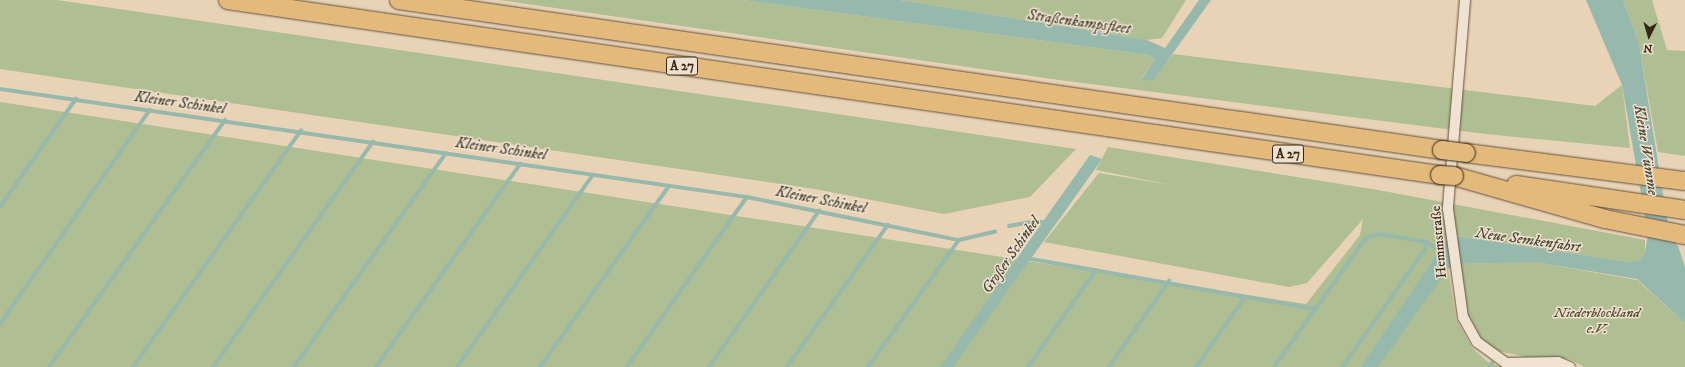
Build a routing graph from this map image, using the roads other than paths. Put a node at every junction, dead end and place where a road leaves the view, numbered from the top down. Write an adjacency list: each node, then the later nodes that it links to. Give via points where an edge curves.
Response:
1 (228, 0): 6 (highway, A 27)
2 (399, 0): 4 (highway, A 27, bridge, via 1442,150 1595,169)
3 (1465, 0): 10 (street, Hemmstraße, via 1448,209 1450,239 1463,317 1477,342 1491,356 1519,364 1558,362)
4 (1634, 171): 5 (highway); 7 (highway)
5 (1685, 171)
6 (1455, 177): 8 (highway, A 27); 9 (highway, via 1605,219)
7 (1685, 181)
8 (1685, 210)
9 (1685, 235)
10 (1570, 367)

